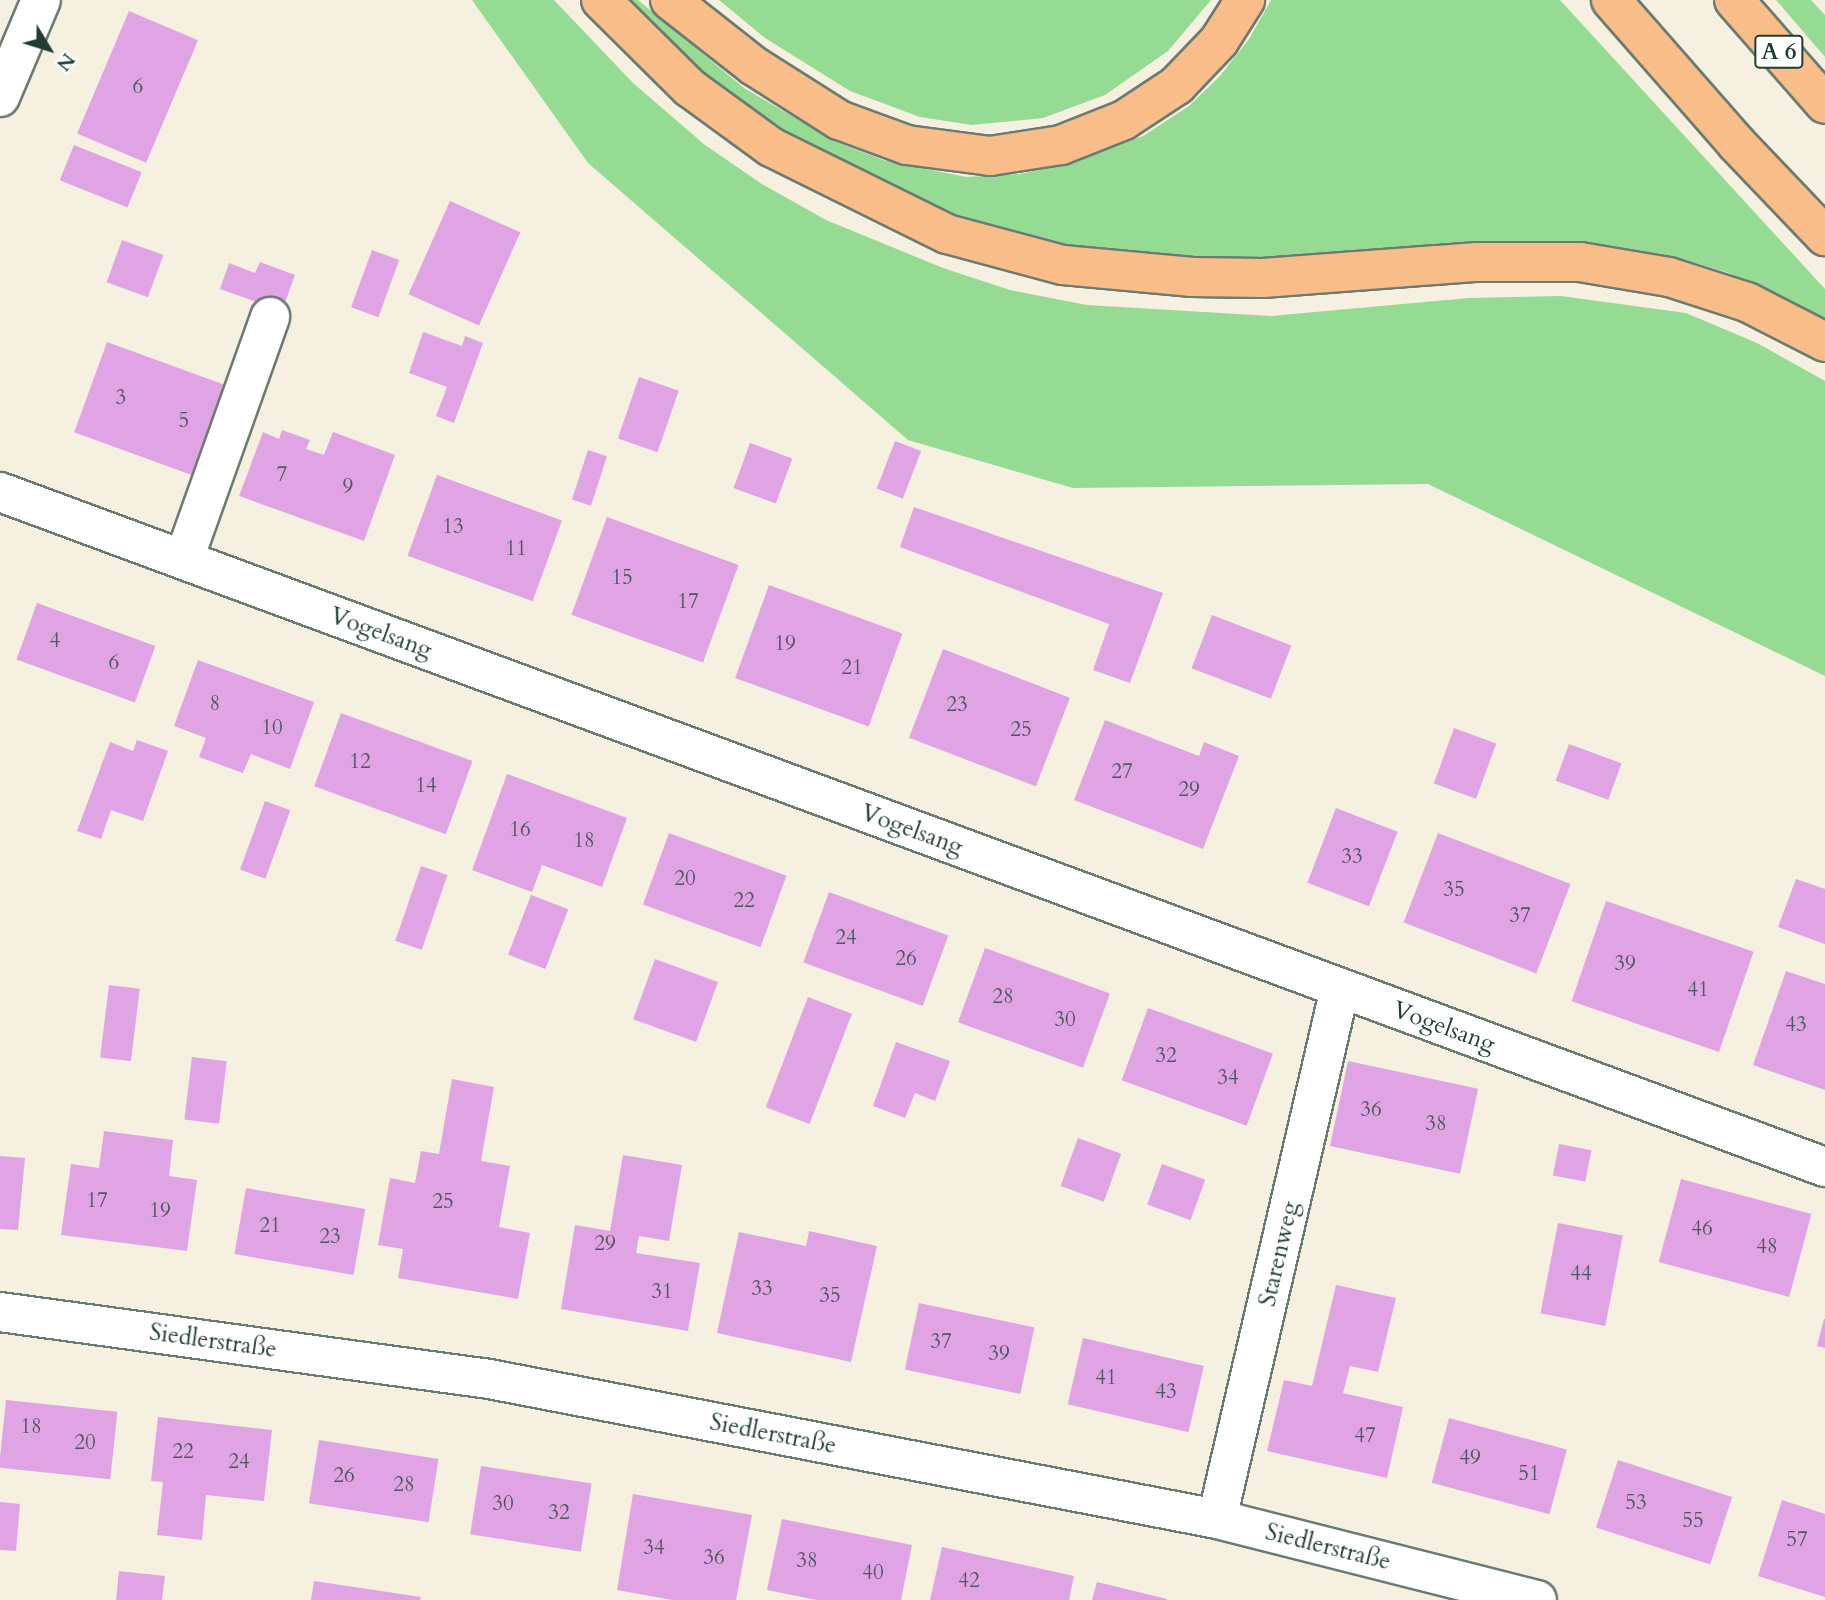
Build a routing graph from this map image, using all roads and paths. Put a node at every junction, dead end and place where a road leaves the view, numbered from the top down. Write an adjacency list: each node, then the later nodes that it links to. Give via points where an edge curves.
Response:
1 (41, 0): 7 (street)
2 (601, 0): 11 (highway, via 690,88 771,147 947,234 1063,265 1192,277 1263,278 1477,262 1580,262 1669,277 1734,298)
3 (670, 0): 4 (highway, via 754,66 839,120 907,145 990,156 1061,145 1124,120 1177,85 1219,41)
4 (1245, 0)
5 (1611, 0): 9 (highway, via 1735,143)
6 (1734, 0): 8 (highway, A 6)
7 (0, 97)
8 (1825, 104)
9 (1825, 236)
10 (270, 317): 13 (street)
11 (1825, 342)
12 (0, 492): 13 (street, Vogelsang)
13 (184, 559): 14 (street, Vogelsang)
14 (1340, 988): 15 (street, Vogelsang); 17 (street, Starenweg)
15 (1825, 1167)
16 (0, 1312): 17 (street, Siedlerstraße, via 484,1378)
17 (1217, 1519): 18 (street, Siedlerstraße)
18 (1537, 1600)

